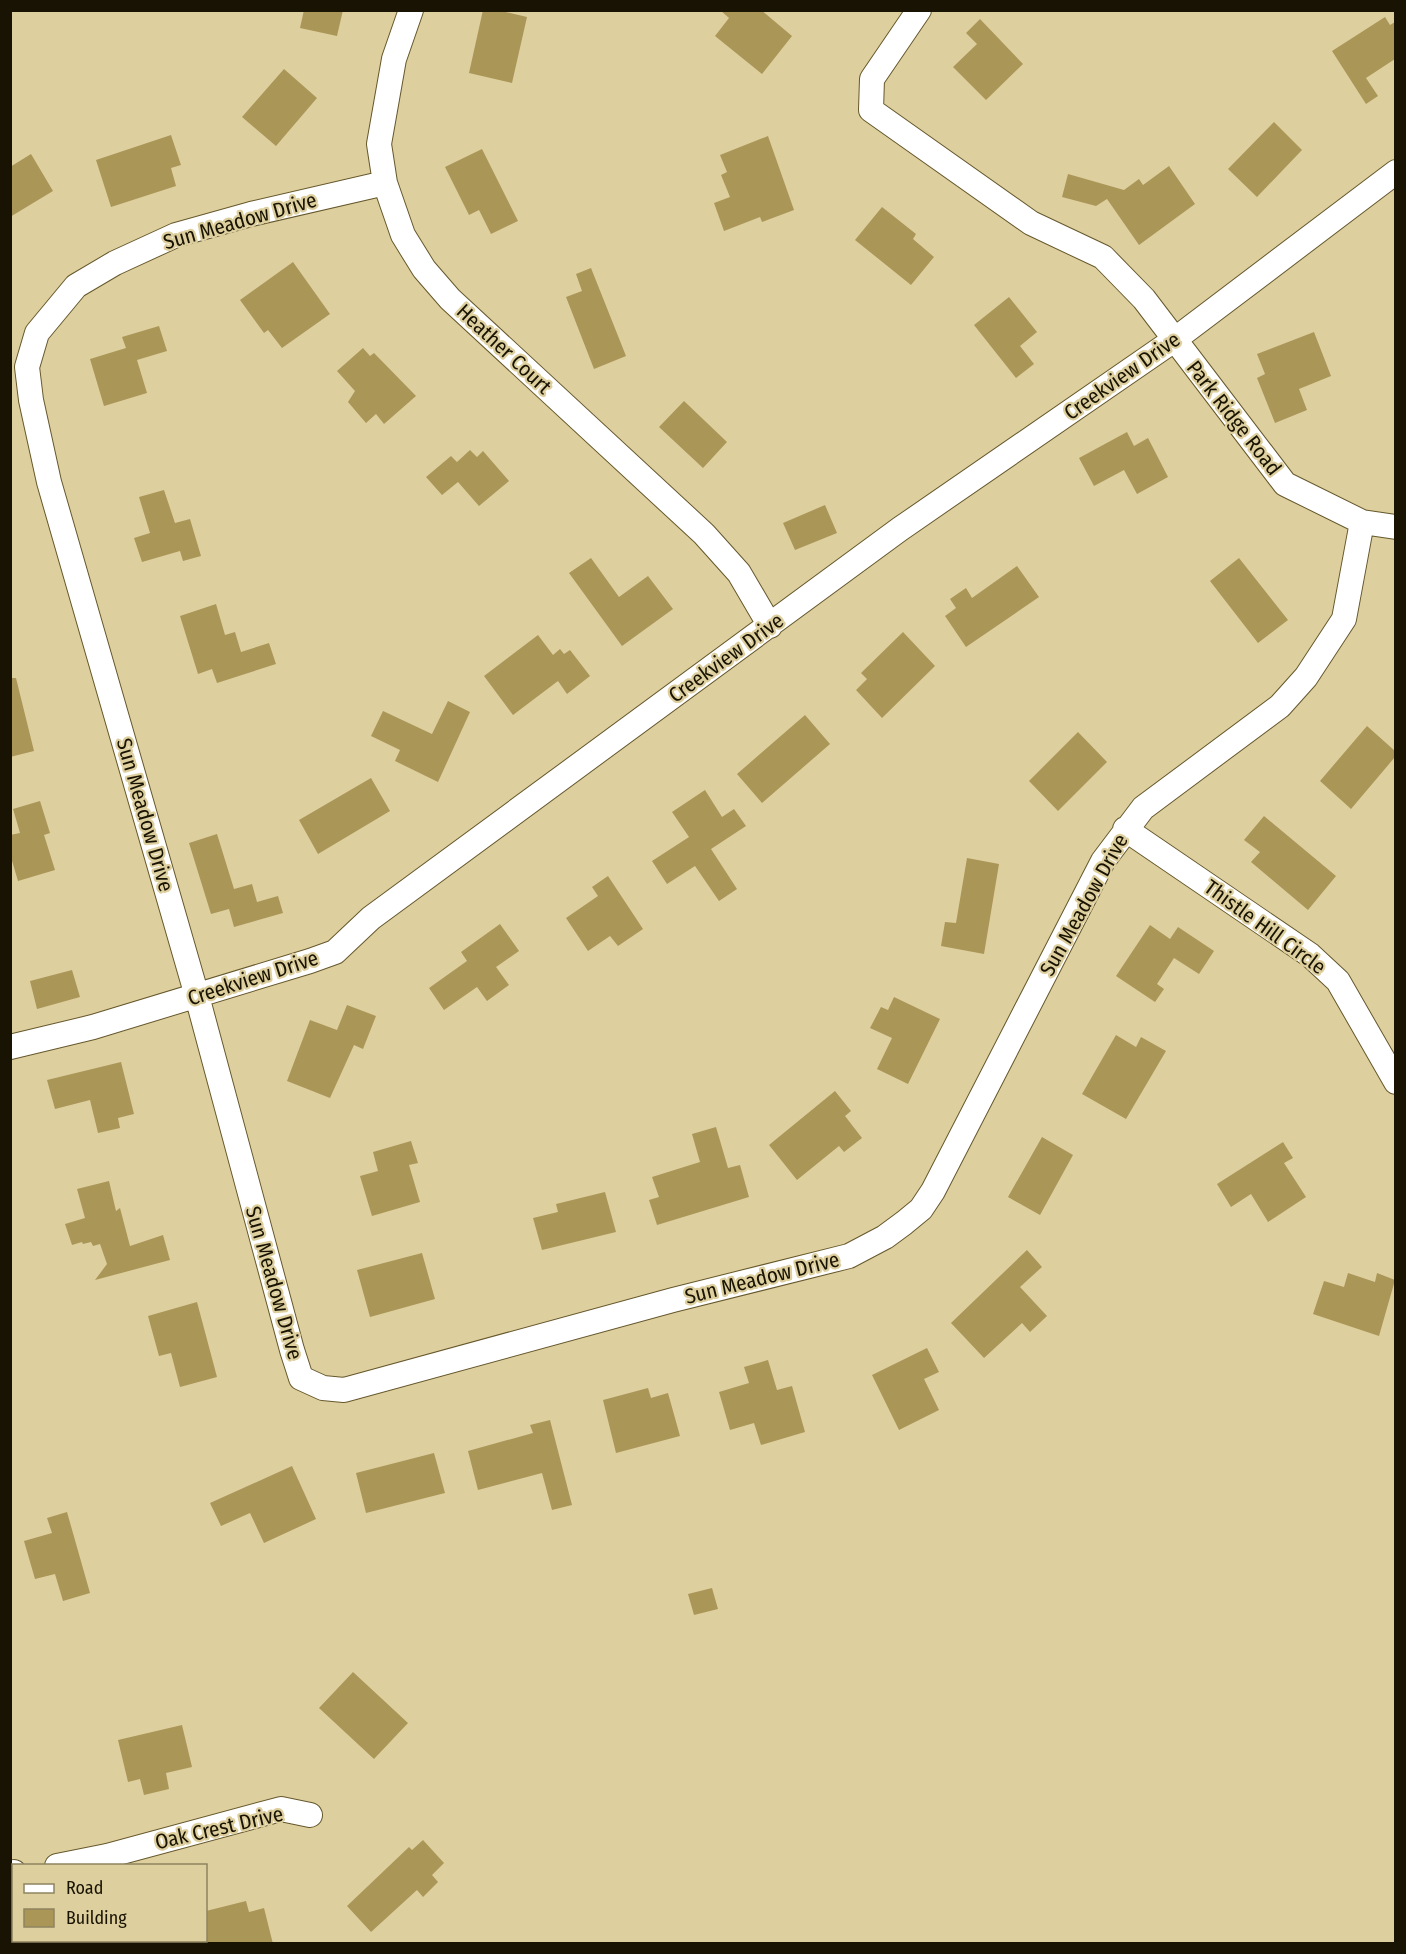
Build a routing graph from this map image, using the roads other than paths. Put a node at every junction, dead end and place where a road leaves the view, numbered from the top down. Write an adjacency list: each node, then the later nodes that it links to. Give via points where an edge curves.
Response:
1 (411, 10): 4 (street, Heather Court, via 394,59 379,144)
2 (919, 10): 5 (street, Park Ridge Road, via 872,79 870,110 1030,223 1103,257 1144,299)
3 (1395, 172): 5 (street, Creekview Drive)
4 (385, 183): 8 (street, Heather Court, via 404,235 424,268 450,299 704,534 739,573); 10 (street, Sun Meadow Drive, via 176,235 115,264 76,286 37,333 27,367 50,482)
5 (1174, 340): 6 (street, Park Ridge Road, via 1285,484); 8 (street, Creekview Drive, via 900,529)
6 (1362, 522): 7 (street, Park Ridge Road); 9 (street, Sun Meadow Drive, via 1344,619 1306,677 1280,706 1143,808)
7 (1395, 527)
8 (770, 626): 10 (street, Creekview Drive, via 371,918 335,952)
9 (1125, 829): 10 (street, Sun Meadow Drive, via 1103,861 933,1191 921,1209 895,1230 849,1256 344,1390 322,1388 301,1378); 12 (street, Thistle Hill Circle, via 1310,955 1338,981)
10 (197, 996): 11 (street, Creekview Drive)
11 (10, 1047)
12 (1395, 1082)
13 (310, 1815): 14 (street, Oak Crest Drive, via 281,1809)
14 (67, 1864)

